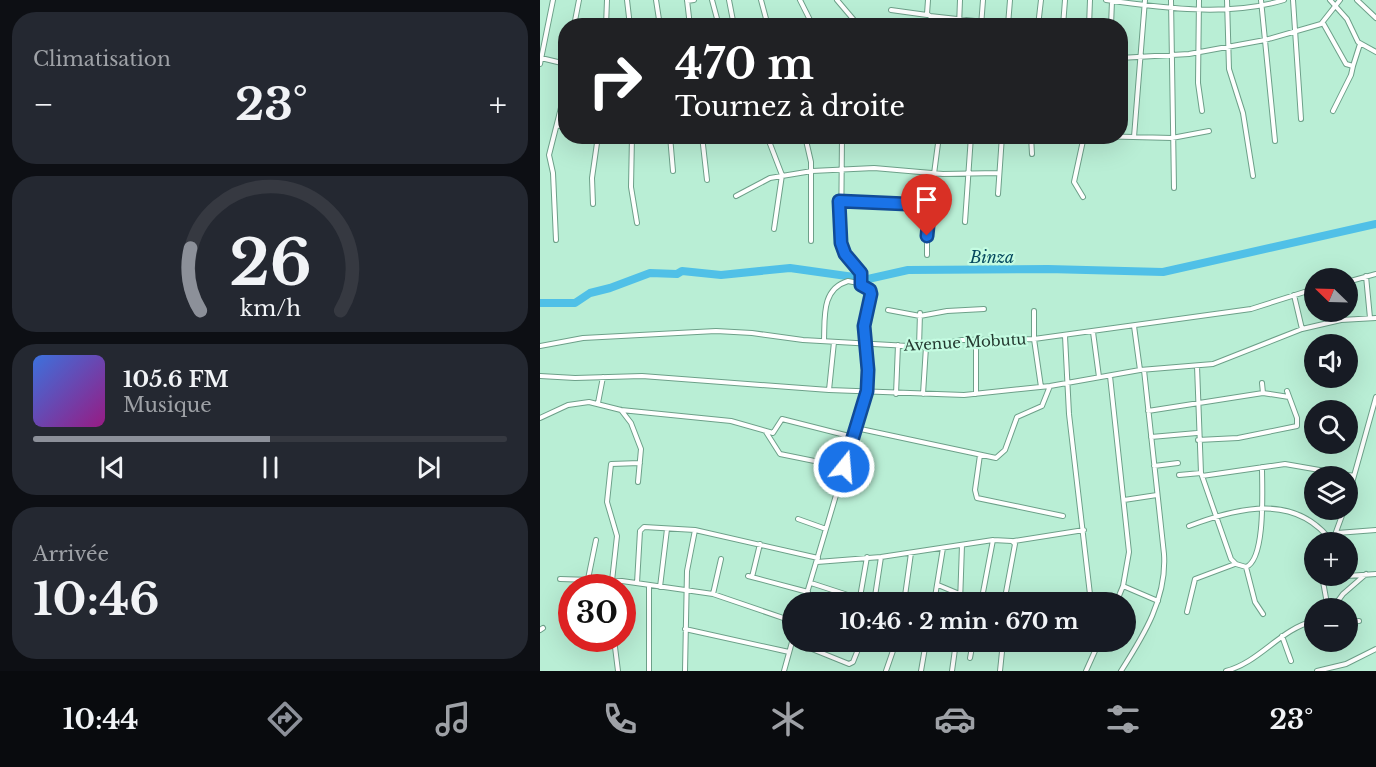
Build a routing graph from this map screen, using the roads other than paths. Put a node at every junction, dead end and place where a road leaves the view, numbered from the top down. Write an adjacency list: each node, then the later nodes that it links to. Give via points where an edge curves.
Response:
1 (553, 0): 67 (street)
2 (579, 0): 40 (street)
3 (607, 0): 41 (street)
4 (627, 0): 42 (street)
5 (656, 0): 43 (street)
6 (687, 0): 7 (street); 44 (street)
7 (694, 0)
8 (712, 0): 45 (street)
9 (729, 0): 46 (street)
10 (761, 0): 47 (street)
11 (800, 0): 48 (street)
12 (837, 0): 49 (street)
13 (928, 0): 39 (street)
14 (960, 0): 50 (street)
15 (983, 0): 51 (street)
16 (1010, 0): 52 (street)
17 (1041, 0): 53 (street)
18 (1065, 0): 54 (street)
19 (1090, 0): 55 (street)
20 (1106, 0): 21 (street)
21 (1112, 0): 33 (street); 56 (street)
22 (1145, 0): 33 (street)
23 (1171, 0): 34 (street)
24 (1199, 0): 36 (street)
25 (1227, 0): 37 (street)
26 (1261, 0): 35 (street)
27 (1284, 0): 35 (street)
28 (1293, 0): 59 (street)
29 (1330, 0): 32 (street)
30 (1340, 0): 32 (street)
31 (1357, 0): 57 (street)
32 (1334, 5): 58 (street); 61 (street, via 1347,19)
33 (1145, 6): 34 (street); 66 (street)
34 (1170, 7): 36 (street); 65 (street)
35 (1261, 7): 37 (street); 60 (street)
36 (1199, 8): 37 (street); 63 (street)
37 (1227, 9): 62 (street)
38 (891, 10): 39 (street)
39 (928, 15): 50 (street)
40 (576, 18)
41 (606, 18)
42 (629, 18)
43 (659, 18)
44 (689, 18)
45 (717, 18)
46 (732, 18)
47 (766, 18)
48 (809, 18)
49 (852, 18)
50 (959, 18)
51 (981, 18)
52 (1009, 18)
53 (1039, 18)
54 (1064, 18)
55 (1089, 18)
56 (1111, 18)
57 (1376, 18)
58 (1323, 23): 59 (street); 71 (street, via 1346,64)
59 (1294, 31): 60 (street); 74 (street)
60 (1265, 40): 62 (street); 81 (street)
61 (1360, 44): 64 (street); 71 (street)
62 (1229, 45): 63 (street); 102 (street, via 1229,69 1243,112)
63 (1199, 52): 65 (street); 72 (street)
64 (1376, 52)
65 (1172, 55): 66 (street); 80 (street)
66 (1141, 57): 68 (street); 79 (street)
67 (541, 58): 69 (street); 70 (street)
68 (1128, 58)
69 (558, 62)
70 (540, 64)
71 (1353, 66): 73 (street)
72 (1202, 111)
73 (1333, 111)
74 (1301, 119)
75 (558, 121): 76 (street)
76 (557, 125): 114 (street, via 549,155)
77 (1209, 131): 80 (street)
78 (1128, 137): 79 (street)
79 (1134, 137): 80 (street)
80 (1172, 138): 104 (street)
81 (1275, 141)
82 (597, 144): 109 (street)
83 (632, 144): 112 (street, via 631,187)
84 (671, 144): 96 (street)
85 (703, 144): 103 (street)
86 (770, 144): 101 (street)
87 (807, 144): 97 (street)
88 (842, 144): 95 (street)
89 (938, 144): 98 (street)
90 (971, 144): 99 (street)
91 (1001, 144): 100 (street)
92 (1031, 144): 94 (street)
93 (1082, 144): 107 (street, via 1074,182)
94 (1032, 154)
95 (842, 169): 97 (street); 98 (street); 108 (street)
96 (673, 171)
97 (812, 171): 101 (street); 115 (street)
98 (934, 171): 99 (street); 110 (street)
99 (969, 172): 100 (street); 111 (street)
100 (999, 173): 105 (street)
101 (782, 175): 106 (street); 113 (street)
102 (1253, 176)
103 (707, 180)
104 (1174, 188)
105 (998, 194)
106 (736, 195)
107 (1083, 197)
108 (839, 201): 110 (street); 120 (street, via 843,249)
109 (593, 204)
110 (930, 205): 116 (street)
111 (965, 222)
112 (637, 223)
113 (774, 229)
114 (555, 240)
115 (811, 241)
116 (927, 255)
117 (1376, 274): 118 (street)
118 (1366, 276): 119 (street); 127 (street)
119 (1358, 279)
120 (862, 281): 135 (street, via 848,281 830,292); 137 (street, via 871,291 864,326)
121 (1304, 292): 122 (street, Avenue Mobutu)
122 (1294, 295): 129 (street, Avenue Mobutu, via 1251,309); 130 (street)
123 (984, 309): 126 (street)
124 (888, 310): 126 (street)
125 (1034, 311): 134 (street)
126 (920, 315): 140 (street)
127 (1370, 318): 128 (street); 130 (street)
128 (1376, 318)
129 (1134, 326): 131 (street, Avenue Mobutu); 143 (street)
130 (1302, 329): 142 (street, via 1232,358)
131 (1093, 332): 132 (street, Avenue Mobutu); 147 (street)
132 (1065, 336): 134 (street, Avenue Mobutu); 148 (street)
133 (976, 339): 134 (street, Avenue Mobutu); 141 (street, Avenue Mobutu); 158 (street)
134 (1034, 339): 151 (street)
135 (824, 340): 136 (street, Avenue Mobutu); 139 (street, Avenue Mobutu, via 716,331 583,338)
136 (834, 342): 137 (street, Avenue Mobutu); 152 (street)
137 (866, 343): 138 (street, Avenue Mobutu); 154 (street)
138 (898, 345): 140 (street, Avenue Mobutu); 156 (street)
139 (540, 346)
140 (919, 346): 141 (street, Avenue Mobutu)
141 (926, 347): 157 (street)
142 (1197, 366): 143 (street); 161 (street)
143 (1142, 370): 145 (street); 164 (street)
144 (540, 376): 146 (street)
145 (1110, 376): 147 (street); 184 (street)
146 (603, 377): 152 (street, via 653,376); 162 (street)
147 (1099, 377): 148 (street)
148 (1068, 383): 150 (street); 193 (street)
149 (1262, 383): 155 (street)
150 (1050, 386): 151 (street); 172 (street, via 1042,406 1017,417 1003,453 996,458)
151 (1041, 387): 158 (street)
152 (829, 390): 154 (street)
153 (1287, 390): 159 (street)
154 (867, 391): 156 (street); 166 (street)
155 (1263, 393): 159 (street); 161 (street)
156 (896, 394): 157 (street)
157 (923, 394): 158 (street)
158 (976, 394)
159 (1289, 397): 171 (street, via 1298,422 1294,428)
160 (1376, 397): 176 (street)
161 (1197, 402): 164 (street); 168 (street)
162 (598, 403): 163 (street); 165 (street, via 577,402)
163 (621, 410): 167 (street, via 720,419); 173 (street, via 639,442)
164 (1148, 411): 170 (street)
165 (540, 418)
166 (856, 428): 169 (street); 172 (street)
167 (766, 432): 169 (street, via 775,432 782,419); 177 (street, via 780,454)
168 (1197, 433): 170 (street); 171 (street)
169 (853, 437): 177 (street)
170 (1150, 437): 175 (street)
171 (1198, 440): 180 (street)
172 (980, 455): 186 (street, via 977,498)
173 (640, 463): 182 (street); 211 (street, via 612,464 607,502 617,530)
174 (1178, 463): 175 (street)
175 (1154, 466): 183 (street)
176 (1357, 466)
177 (844, 467): 190 (street)
178 (1262, 467): 179 (street, via 1285,464); 180 (street); 185 (street)
179 (1304, 467)
180 (1201, 474): 181 (street); 187 (street)
181 (1179, 475)
182 (638, 482)
183 (1157, 495): 184 (street); 236 (street, via 1165,571)
184 (1124, 500): 219 (street, via 1129,552)
185 (1261, 508): 187 (street); 195 (street, via 1281,508 1320,525); 209 (street, via 1259,546 1254,561)
186 (1063, 516)
187 (1215, 516): 189 (street); 208 (street)
188 (798, 519): 190 (street)
189 (1189, 526)
190 (826, 528): 207 (street)
191 (667, 529): 192 (street); 215 (street, via 640,529); 220 (street)
192 (695, 530): 200 (street); 221 (street)
193 (1084, 530): 199 (street); 232 (street)
194 (1376, 530): 196 (street)
195 (1325, 532)
196 (1350, 532)
197 (596, 540): 210 (street)
198 (993, 540): 199 (street); 201 (street); 230 (street)
199 (1013, 542): 231 (street)
200 (760, 544): 207 (street); 222 (street, via 750,576)
201 (962, 545): 202 (street); 229 (street)
202 (943, 548): 203 (street); 218 (street)
203 (911, 553): 205 (street); 226 (street)
204 (867, 557): 205 (street); 207 (street); 224 (street)
205 (881, 557): 225 (street)
206 (721, 559): 234 (street)
207 (817, 560): 216 (street)
208 (1236, 564): 209 (street); 237 (street, via 1195,579)
209 (1246, 567): 238 (street, via 1255,602)
210 (589, 574)
211 (613, 574)
212 (1366, 574): 213 (street); 214 (street); 235 (street)
213 (1376, 574)
214 (1358, 575)
215 (637, 583): 217 (street)
216 (811, 583): 222 (street); 223 (street)
217 (649, 585): 220 (street); 259 (street)
218 (938, 585): 227 (street); 228 (street)
219 (1123, 586): 233 (street); 236 (street)
220 (660, 587): 221 (street)
221 (687, 590): 234 (street); 241 (street)
222 (808, 592)
223 (835, 592)
224 (861, 592)
225 (876, 592)
226 (906, 592)
227 (936, 592)
228 (952, 592)
229 (960, 592)
230 (983, 592)
231 (1006, 592)
232 (1090, 592)
233 (1121, 592)
234 (713, 594): 239 (street)
235 (1340, 598)
236 (1158, 601): 267 (street)
237 (1187, 612)
238 (1263, 614)
239 (782, 618)
240 (1304, 625): 242 (street)
241 (685, 629): 244 (street); 260 (street)
242 (1282, 636): 256 (street); 268 (street, via 1263,654)
243 (1376, 649): 257 (street)
244 (782, 650)
245 (616, 652): 258 (street)
246 (789, 652): 261 (street)
247 (819, 652): 248 (street, via 849,664)
248 (857, 652)
249 (893, 652): 262 (street)
250 (925, 652): 263 (street)
251 (955, 652): 264 (street)
252 (971, 652): 255 (street)
253 (1002, 652): 265 (street)
254 (1095, 652): 266 (street)
255 (970, 658)
256 (1291, 660)
257 (1337, 666): 269 (street); 270 (street)
258 (618, 671)
259 (649, 671)
260 (685, 671)
261 (784, 671)
262 (886, 671)
263 (921, 671)
264 (952, 671)
265 (1000, 671)
266 (1086, 671)
267 (1120, 671)
268 (1226, 671)
269 (1317, 671)
270 (1334, 671)

